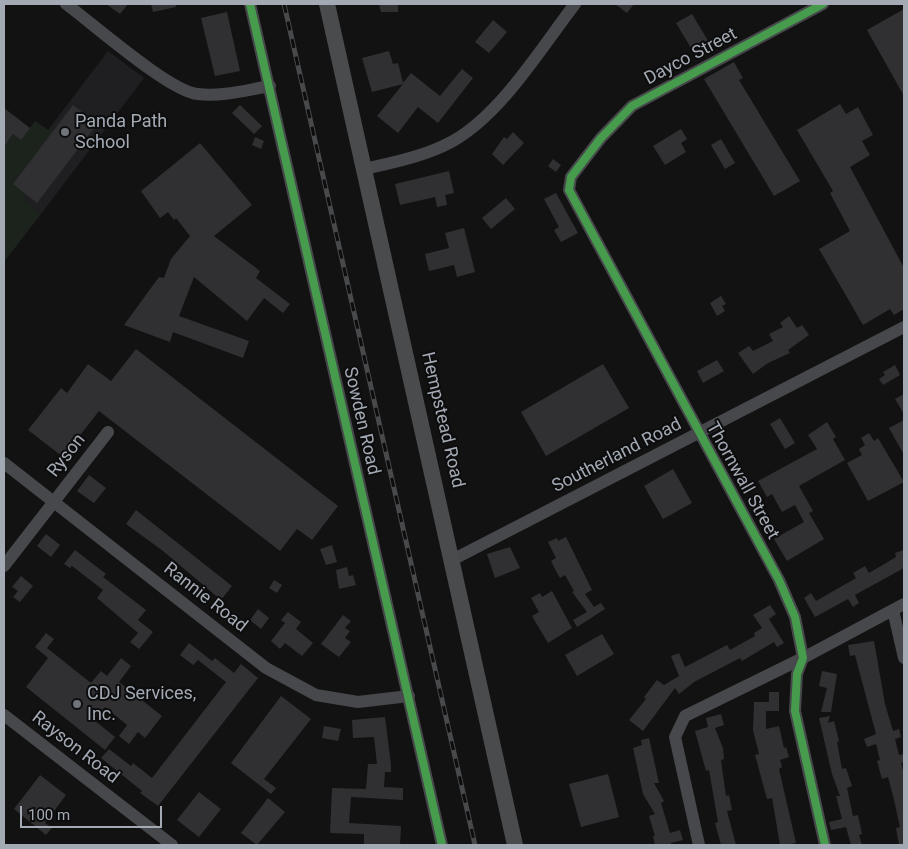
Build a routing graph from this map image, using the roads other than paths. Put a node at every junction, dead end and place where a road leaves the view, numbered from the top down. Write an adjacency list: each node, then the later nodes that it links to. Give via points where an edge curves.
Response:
1 (66, 4): 6 (street, via 172,84 196,94 224,94)
2 (250, 4): 6 (street, Sowden Road)
3 (327, 4): 8 (main road, Hempstead Road)
4 (575, 4): 8 (street, via 505,95 484,117 454,140 423,154)
5 (823, 4): 7 (street, Dayco Street, via 632,106)
6 (270, 86): 19 (street, Sowden Road)
7 (587, 156): 11 (street, Thornwall Street, via 571,177 569,190)
8 (365, 169): 14 (main road, Hempstead Road)
9 (904, 328): 11 (street, Southerland Road)
10 (108, 432): 13 (street, Ryson)
11 (699, 434): 14 (street, Southerland Road); 17 (street, Thornwall Street, via 782,586 794,616)
12 (4, 463): 13 (street, Rannie Road)
13 (54, 502): 15 (street, Ryson); 19 (street, Rannie Road, via 266,668 316,696 358,702)
14 (452, 560): 23 (main road, Hempstead Road)
15 (4, 566)
16 (899, 607): 17 (street); 18 (street)
17 (803, 658): 24 (street, via 685,716 675,736); 25 (street, Thornwall Street, via 797,674 795,711)
18 (904, 658)
19 (409, 696): 22 (street, Sowden Road)
20 (4, 715): 21 (street, Rayson Road)
21 (172, 845)
22 (442, 845)
23 (515, 845)
24 (699, 845)
25 (825, 845)

